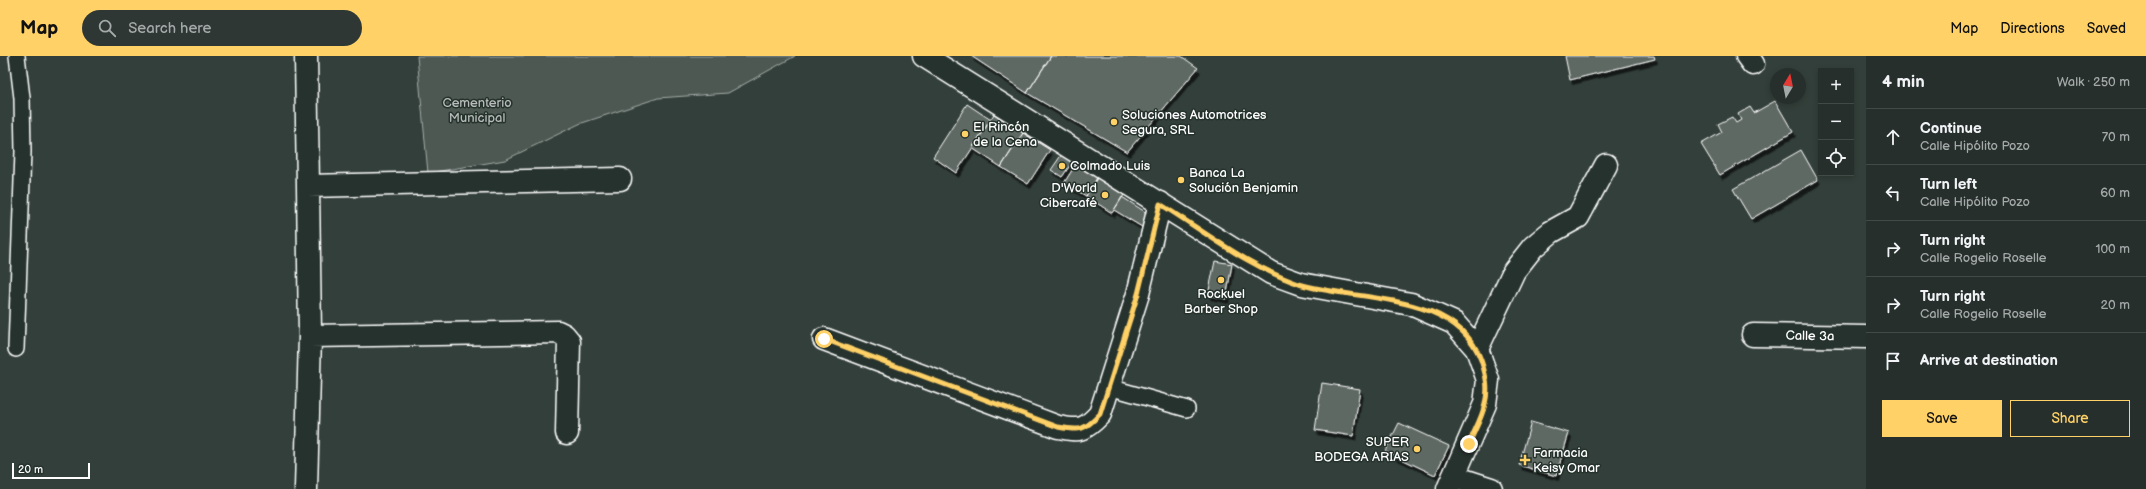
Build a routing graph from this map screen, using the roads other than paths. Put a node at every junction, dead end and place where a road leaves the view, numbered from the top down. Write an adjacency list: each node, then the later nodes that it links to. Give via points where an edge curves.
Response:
1 (17, 56): 12 (lane, via 22,98 23,152)
2 (306, 56): 6 (street)
3 (924, 56): 7 (street)
4 (1606, 165): 13 (street, via 1578,217 1551,232 1533,247 1514,271)
5 (620, 179): 6 (street)
6 (308, 186): 9 (street)
7 (1160, 204): 13 (street, via 1271,273 1301,284 1411,304 1454,323); 14 (street, via 1138,294)
8 (1753, 335): 10 (street, Calle 3a)
9 (310, 336): 16 (street, via 558,332 569,341); 18 (street)
10 (1866, 337)
11 (824, 339): 14 (street, via 1058,427 1077,431 1089,426 1100,414)
12 (16, 349)
13 (1477, 349): 17 (street, via 1488,380 1485,404)
14 (1109, 387): 15 (lane)
15 (1187, 409)
16 (566, 433)
17 (1451, 483): 19 (street)
18 (306, 489)
19 (1491, 489)

